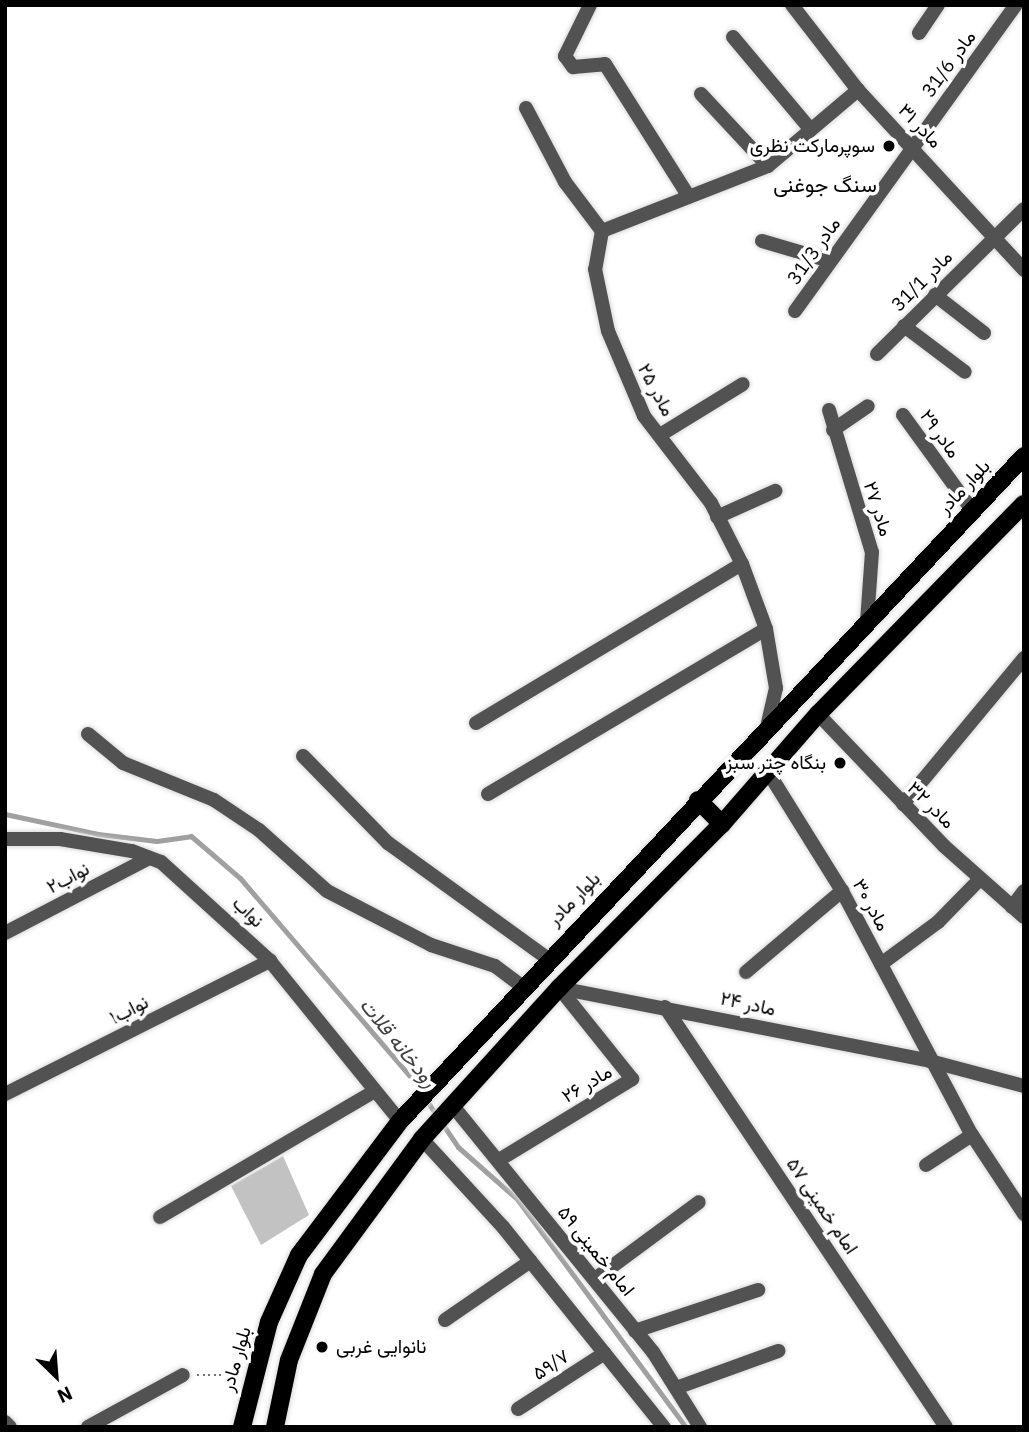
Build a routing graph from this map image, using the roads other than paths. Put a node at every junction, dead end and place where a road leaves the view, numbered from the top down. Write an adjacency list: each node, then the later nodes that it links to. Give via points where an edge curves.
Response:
1 (590, 5): 13 (street, via 565,56 573,67 605,64)
2 (792, 5): 7 (street, مادر ۳۱)
3 (938, 5): 5 (street)
4 (1016, 5): 11 (street, مادر 31/6)
5 (919, 33)
6 (733, 37): 10 (street)
7 (859, 90): 10 (street); 11 (street, مادر ۳۱)
8 (701, 94): 12 (street)
9 (526, 108): 15 (street, via 565,182)
10 (811, 130): 12 (street)
11 (913, 145): 16 (street, مادر ۳۱); 18 (street, مادر 31/3)
12 (768, 166): 13 (street)
13 (689, 197): 15 (street)
14 (1024, 209): 16 (street, مادر 31/1)
15 (602, 231): 31 (street, مادر ۲۵, via 595,269 608,331 644,416)
16 (994, 236): 19 (street, مادر ۳۱); 20 (street, مادر 31/1)
17 (762, 241): 18 (street)
18 (830, 261): 21 (street, مادر 31/3)
19 (1024, 270)
20 (935, 295): 22 (street, مادر 31/1); 23 (street)
21 (795, 311)
22 (904, 326): 24 (street, مادر 31/1); 25 (street)
23 (984, 333)
24 (877, 354)
25 (965, 372)
26 (743, 384): 31 (street)
27 (867, 405): 30 (street)
28 (829, 410): 30 (street, مادر ۲۷)
29 (903, 415): 35 (street, مادر ۲۹)
30 (833, 430): 38 (street, مادر ۲۷, via 872,552)
31 (660, 435): 36 (street, مادر ۲۵)
32 (1024, 456): 35 (main road, بلوار مادر)
33 (775, 491): 36 (street)
34 (1024, 504): 41 (main road)
35 (972, 510): 38 (main road, بلوار مادر)
36 (717, 517): 37 (street, مادر ۲۵)
37 (742, 564): 39 (street, مادر ۲۵); 42 (street)
38 (867, 622): 43 (main road, بلوار مادر)
39 (766, 629): 43 (street, مادر ۲۵, via 776,688); 47 (street)
40 (1024, 658): 49 (street)
41 (818, 714): 46 (main road); 49 (street, مادر ۳۲)
42 (476, 723)
43 (767, 726): 48 (main road, بلوار مادر)
44 (88, 734): 62 (street, via 123,763 214,800 259,830 327,891 431,945 495,966)
45 (303, 756): 58 (street, via 388,843)
46 (768, 772): 50 (main road); 54 (street, مادر ۳۰)
47 (488, 794)
48 (698, 800): 50 (main road); 58 (main road, بلوار مادر)
49 (903, 804): 53 (street, مادر ۳۲)
50 (722, 824): 63 (main road)
51 (5, 838): 52 (street, نواب, via 60,839)
52 (149, 858): 57 (street, نواب۲); 59 (street, نواب, via 221,912)
53 (980, 879): 56 (street, مادر ۳۲); 60 (street, via 938,922)
54 (842, 891): 60 (street, مادر ۳۰); 61 (street)
55 (1024, 891): 56 (street)
56 (1018, 912)
57 (5, 933)
58 (547, 958): 62 (main road, بلوار مادر)
59 (270, 961): 67 (street, نواب); 68 (street, نواب۱)
60 (881, 964): 65 (street, مادر ۳۰)
61 (746, 972)
62 (522, 986): 70 (main road, بلوار مادر)
63 (559, 988): 64 (street, مادر ۲۴); 69 (main road); 73 (street, مادر ۲۶, via 632,1079)
64 (665, 1007): 65 (street, مادر ۲۴); 95 (street, امام خمینی ۵۷)
65 (930, 1061): 66 (street, مادر ۲۴); 72 (street, مادر ۳۰)
66 (1024, 1086)
67 (375, 1091): 70 (street, نواب); 77 (street)
68 (5, 1094)
69 (450, 1110): 71 (main road); 73 (street, امام خمینی ۵۹)
70 (404, 1116): 91 (main road, بلوار مادر, via 299,1255 252,1375)
71 (426, 1135): 78 (street); 92 (main road, via 323,1274 289,1360)
72 (972, 1135): 74 (street); 76 (street, مادر ۳۰)
73 (499, 1160): 79 (street, امام خمینی ۵۹)
74 (926, 1166)
75 (699, 1202): 79 (street)
76 (1024, 1214)
77 (160, 1217)
78 (531, 1261): 81 (street); 84 (street)
79 (595, 1279): 82 (street, امام خمینی ۵۹)
80 (758, 1290): 82 (street)
81 (445, 1320)
82 (635, 1331): 86 (street, امام خمینی ۵۹)
83 (778, 1351): 86 (street)
84 (605, 1353): 87 (street, ۵۹/۷); 93 (street)
85 (183, 1376): 90 (street)
86 (676, 1388): 94 (street, امام خمینی ۵۹)
87 (518, 1409)
88 (5, 1422): 89 (street)
89 (10, 1427)
90 (88, 1427)
91 (242, 1427)
92 (275, 1427)
93 (664, 1427)
94 (700, 1427)
95 (946, 1427)

